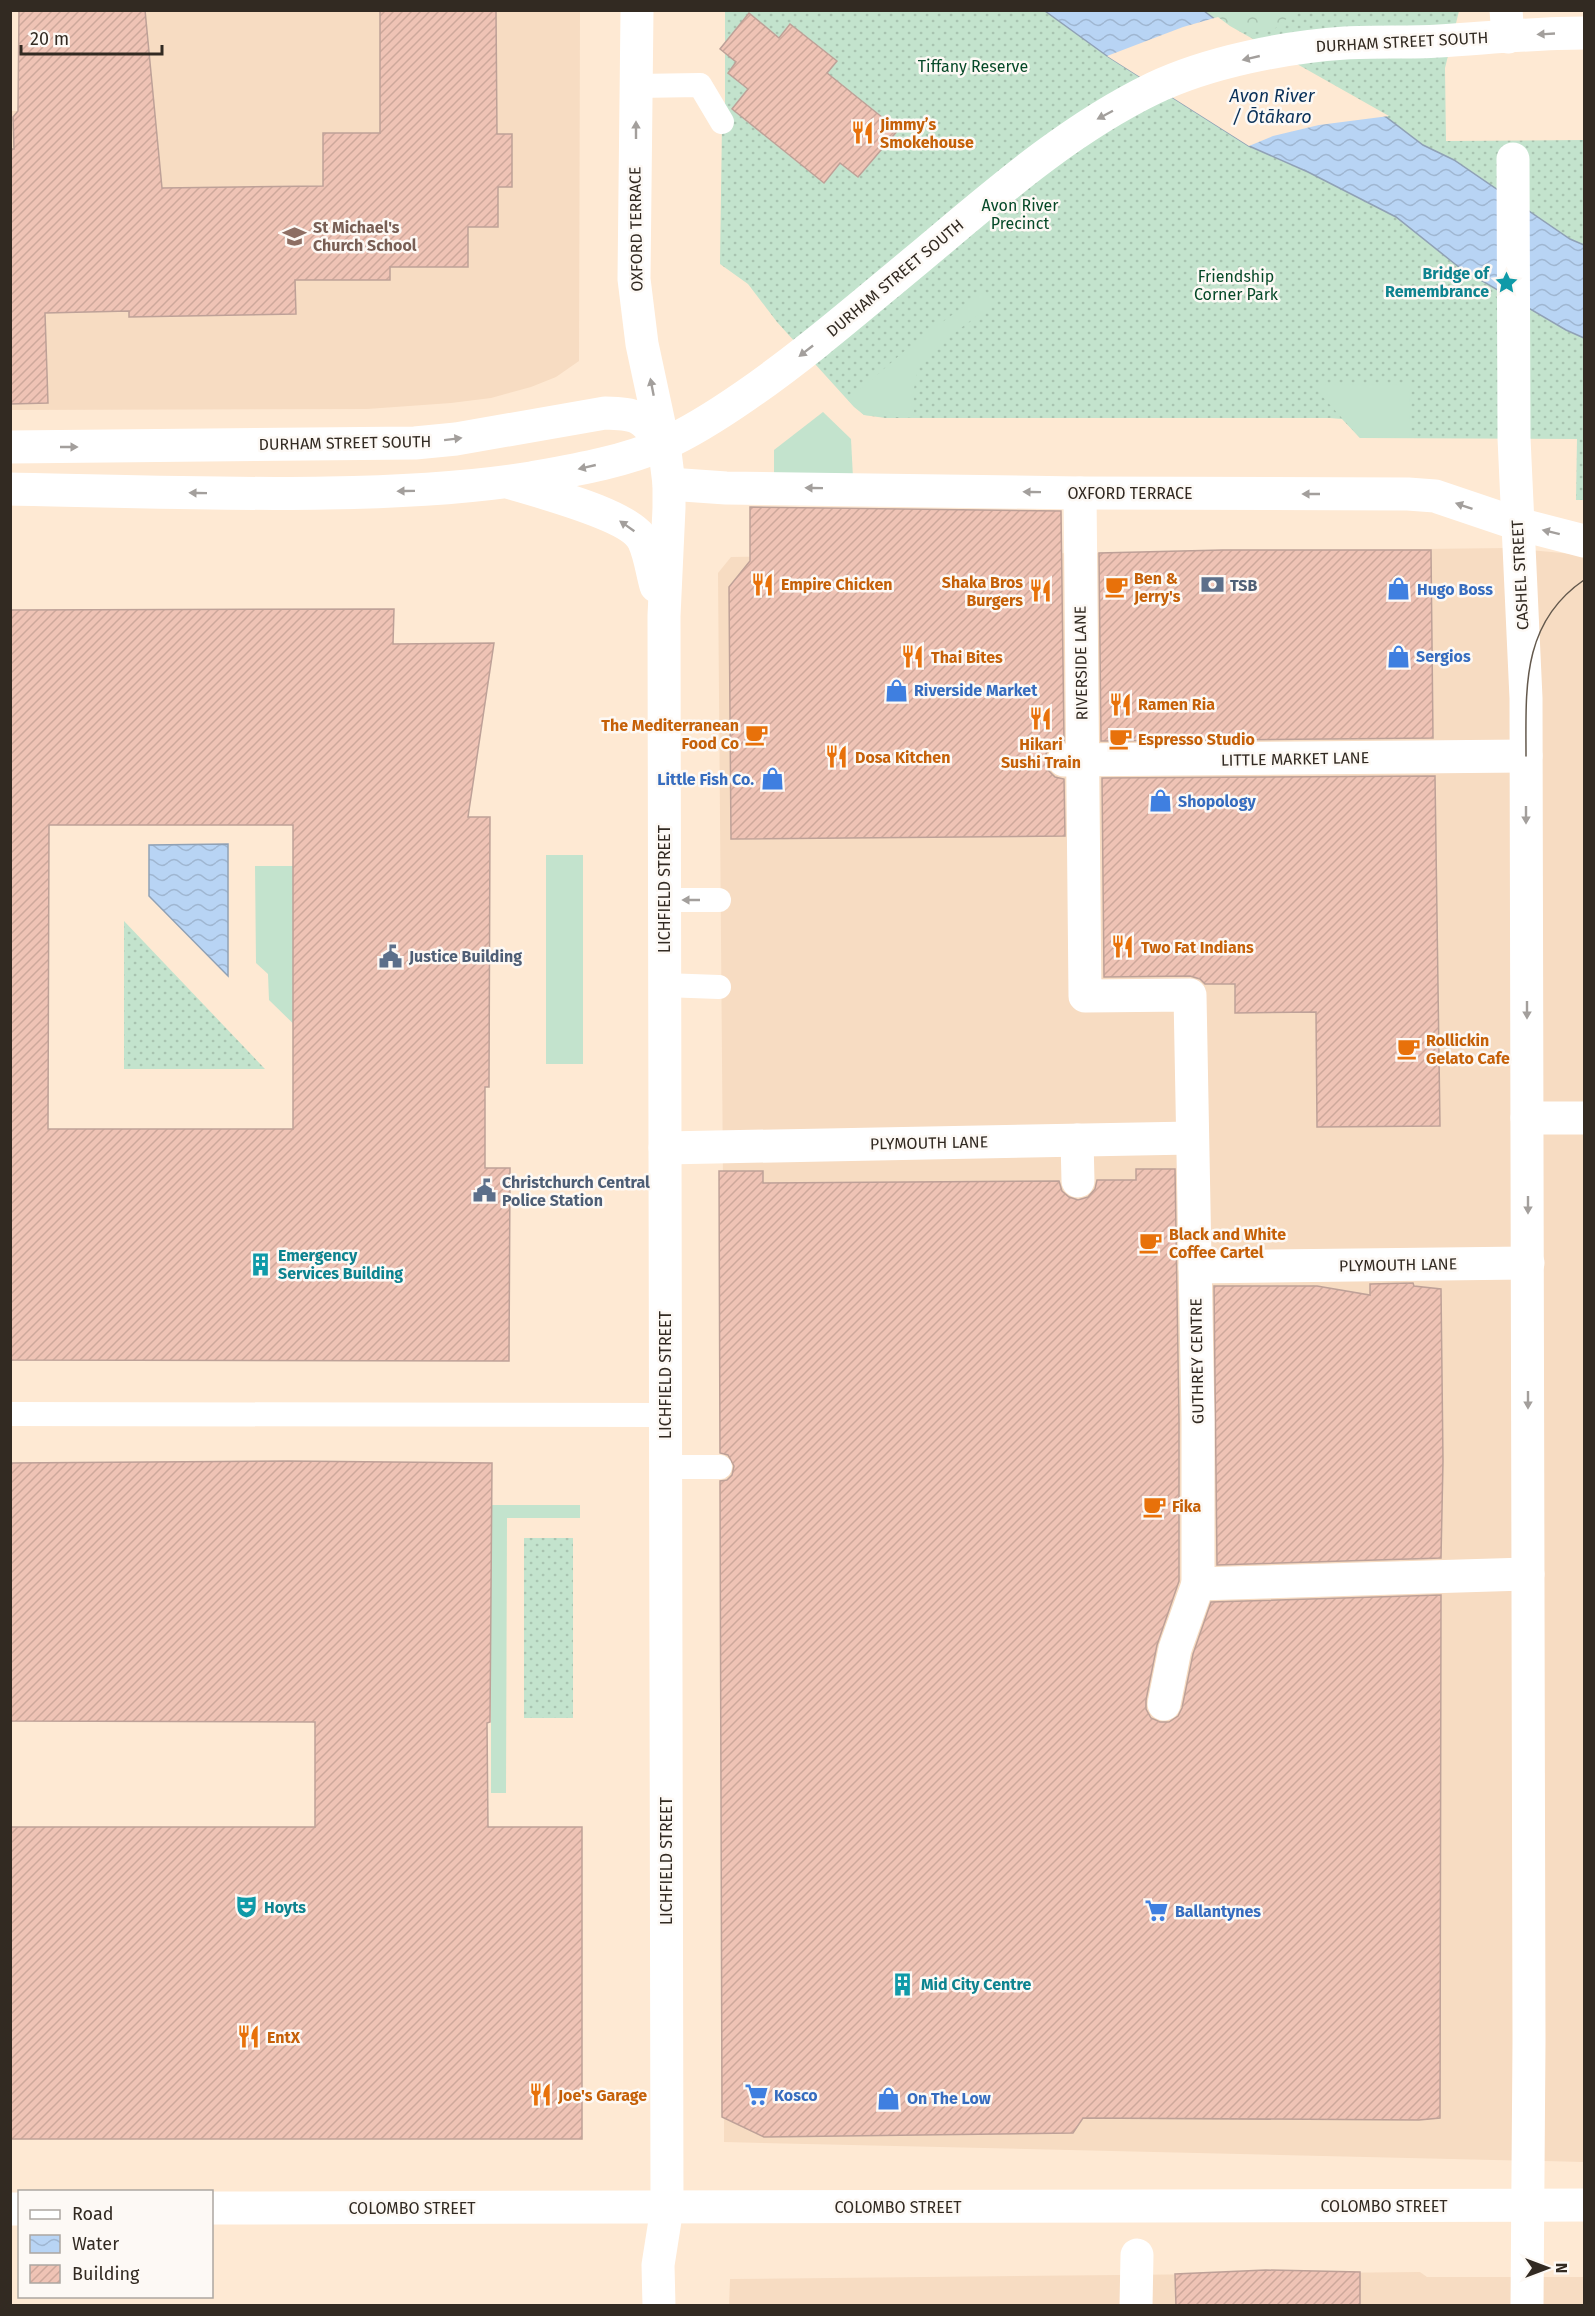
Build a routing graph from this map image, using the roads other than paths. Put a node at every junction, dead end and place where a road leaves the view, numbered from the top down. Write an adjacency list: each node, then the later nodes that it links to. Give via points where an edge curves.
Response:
1 (637, 10): 4 (street, OXFORD TERRACE)
2 (1507, 24): 3 (street, DURHAM STREET SOUTH, one-way to 2); 7 (street, DURHAM STREET SOUTH, one-way to 7, via 1434,41 1308,47 1253,57 1157,87 1069,138 796,359 714,417)
3 (1584, 33)
4 (636, 86): 5 (lane, via 700,85); 7 (street, OXFORD TERRACE, one-way to 4, via 642,345 634,279)
5 (722, 122)
6 (1513, 159): 13 (street, CASHEL STREET, via 1513,394)
7 (664, 444): 8 (street, DURHAM STREET SOUTH, one-way to 7, via 415,444 604,413 642,419); 9 (street, DURHAM STREET SOUTH, one-way to 9, via 594,465); 10 (street, LICHFIELD STREET)
8 (10, 447)
9 (506, 482): 11 (street, DURHAM STREET SOUTH, one-way to 11, via 426,491 268,494); 15 (street, one-way to 9, via 644,540 628,525 598,511)
10 (669, 484): 12 (street, OXFORD TERRACE, one-way to 10); 15 (street, LICHFIELD STREET)
11 (10, 489)
12 (1080, 493): 13 (street, OXFORD TERRACE, one-way to 12, via 1435,496 1408,494); 17 (street, RIVERSIDE LANE)
13 (1518, 524): 14 (street, OXFORD TERRACE, one-way to 13); 16 (street, CASHEL STREET)
14 (1584, 541)
15 (664, 616): 18 (street, LICHFIELD STREET)
16 (1526, 756): 17 (street, LITTLE MARKET LANE); 22 (street, CASHEL STREET, one-way to 22)
17 (1073, 761): 24 (street, RIVERSIDE LANE, via 1084,833 1085,996 1190,995)
18 (664, 900): 19 (lane, one-way to 18); 20 (street, LICHFIELD STREET)
19 (719, 900)
20 (664, 985): 21 (lane); 26 (street, LICHFIELD STREET)
21 (719, 987)
22 (1527, 1118): 23 (street); 28 (street, CASHEL STREET, one-way to 28)
23 (1584, 1118)
24 (1192, 1138): 25 (street, PLYMOUTH LANE); 29 (street, GUTHREY CENTRE)
25 (1077, 1140): 26 (street, PLYMOUTH LANE); 27 (street)
26 (665, 1148): 31 (street, LICHFIELD STREET)
27 (1078, 1180)
28 (1528, 1263): 29 (street, PLYMOUTH LANE); 34 (street, CASHEL STREET, one-way to 34)
29 (1195, 1267): 35 (street, GUTHREY CENTRE)
30 (10, 1414): 31 (lane)
31 (665, 1414): 32 (street, LICHFIELD STREET)
32 (665, 1467): 33 (lane); 40 (street, LICHFIELD STREET)
33 (720, 1467)
34 (1528, 1574): 35 (street); 37 (street, CASHEL STREET)
35 (1198, 1584): 36 (street, GUTHREY CENTRE, via 1175,1649)
36 (1164, 1704)
37 (1527, 2205): 38 (street, COLOMBO STREET); 40 (street, COLOMBO STREET); 44 (street, CASHEL STREET)
38 (1584, 2205)
39 (213, 2208): 40 (street, COLOMBO STREET)
40 (668, 2208): 42 (street, LICHFIELD STREET, via 658,2265)
41 (1137, 2254): 43 (street)
42 (659, 2306)
43 (1136, 2306)
44 (1527, 2306)

